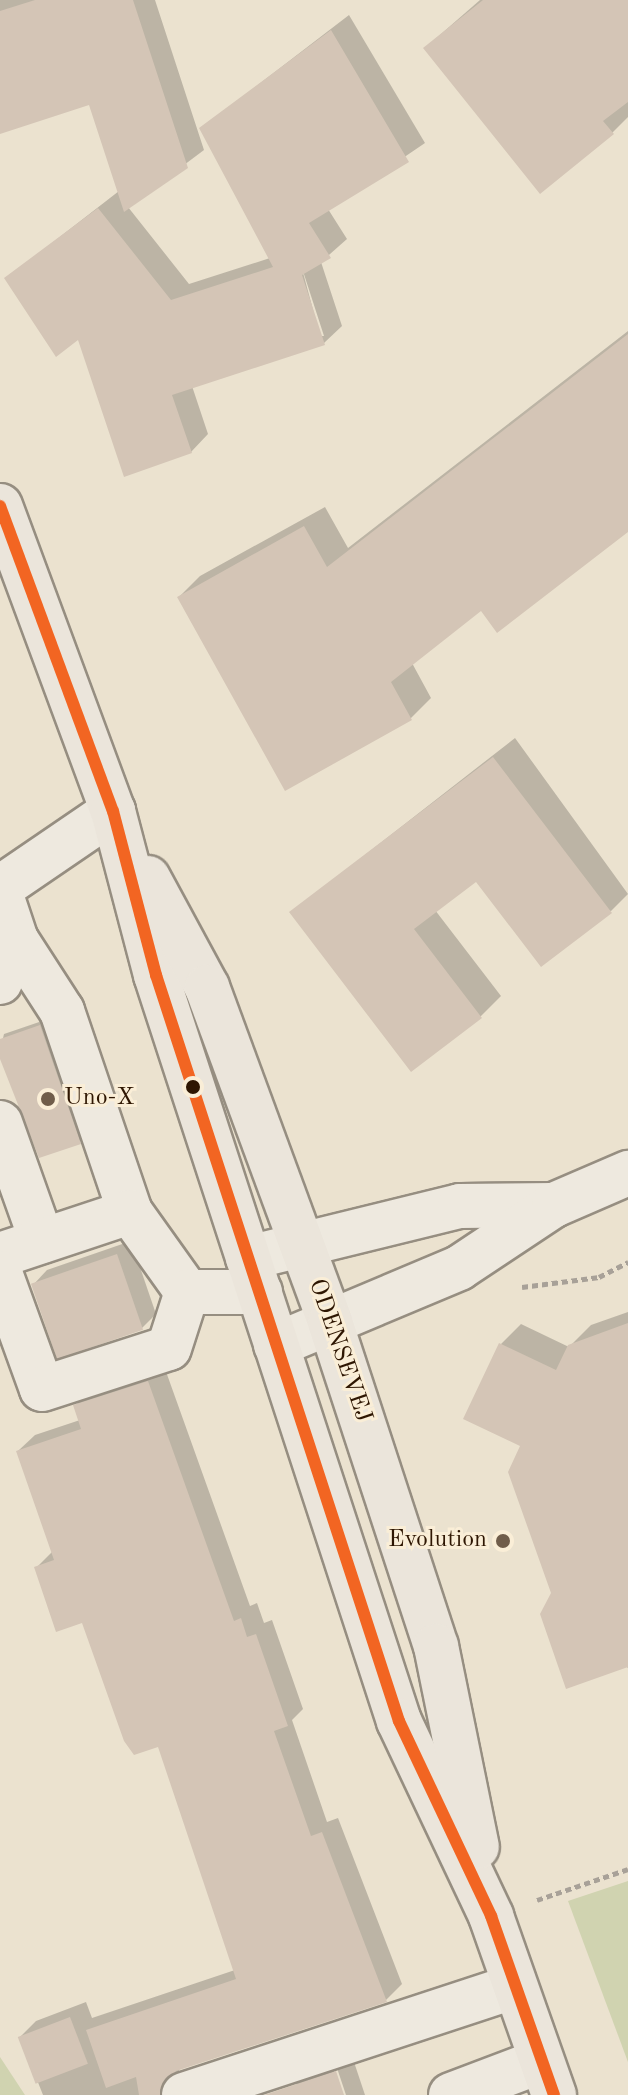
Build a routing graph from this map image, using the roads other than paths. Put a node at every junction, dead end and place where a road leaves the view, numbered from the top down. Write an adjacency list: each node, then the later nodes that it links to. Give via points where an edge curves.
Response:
1 (0, 506): 2 (main road, ODENSEVEJ)
2 (113, 811): 3 (street); 11 (main road, ODENSEVEJ, via 207,987); 14 (main road, ODENSEVEJ, via 156,975)
3 (0, 890): 4 (street)
4 (16, 940): 5 (street); 9 (street, via 62,1011)
5 (0, 982)
6 (0, 1123): 10 (street)
7 (628, 1173): 8 (street)
8 (554, 1205): 11 (street, via 460,1206); 16 (street, via 459,1268)
9 (130, 1212): 10 (street); 15 (street)
10 (42, 1241): 12 (street)
11 (304, 1249): 14 (street); 16 (main road, ODENSEVEJ)
12 (0, 1255)
13 (0, 1273): 15 (street, via 42,1389 169,1348)
14 (254, 1275): 15 (street); 17 (main road, ODENSEVEJ)
15 (187, 1292)
16 (330, 1322): 17 (street); 18 (main road, ODENSEVEJ, via 436,1646)
17 (276, 1345): 18 (main road, ODENSEVEJ, via 399,1721)
18 (491, 1916): 19 (main road, ODENSEVEJ)
19 (515, 1986): 20 (main road, ODENSEVEJ); 21 (street)
20 (548, 2078): 22 (street)
21 (184, 2095)
22 (451, 2095)

